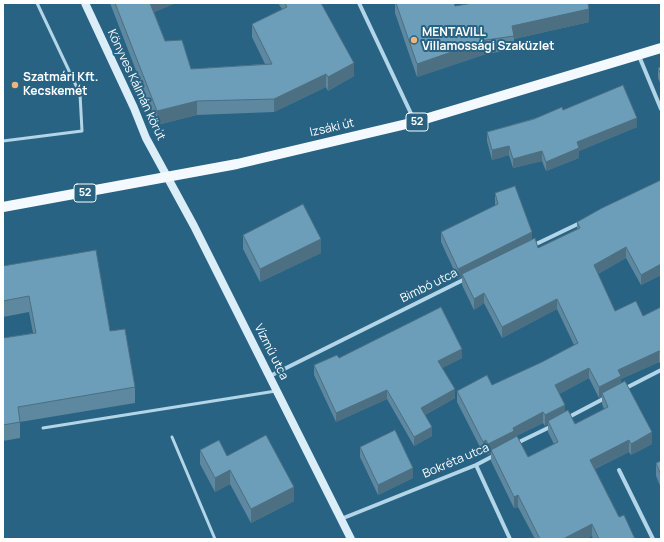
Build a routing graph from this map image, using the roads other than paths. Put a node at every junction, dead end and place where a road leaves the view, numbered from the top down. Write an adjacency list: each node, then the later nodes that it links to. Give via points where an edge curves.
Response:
1 (37, 3): 8 (lane, via 80,94 82,131)
2 (85, 3): 9 (main road, Könyves Kálmán körút, via 146,138)
3 (359, 3): 7 (street)
4 (661, 48): 5 (main road, Izsáki út / 52)
5 (639, 55): 6 (street); 7 (main road, Izsáki út / 52)
6 (661, 109)
7 (415, 122): 9 (main road, Izsáki út / 52, via 237,164)
8 (3, 141)
9 (168, 177): 10 (main road, Izsáki út / 52); 15 (main road, Vízmű utca)
10 (3, 207)
11 (588, 219): 12 (street)
12 (524, 250)
13 (468, 278): 15 (street, Bimbó utca)
14 (661, 370): 17 (street)
15 (270, 376): 16 (main road, Vízmű utca)
16 (278, 391): 21 (lane); 27 (main road, Vízmű utca)
17 (620, 391)
18 (613, 394): 19 (street)
19 (565, 419)
20 (558, 422): 23 (street)
21 (43, 428)
22 (172, 437): 28 (lane)
23 (510, 447)
24 (503, 451): 25 (street, Bokréta utca)
25 (476, 465): 27 (street, Bokréta utca); 30 (street)
26 (619, 470): 31 (street)
27 (341, 519): 29 (main road, Vízmű utca)
28 (215, 539)
29 (351, 539)
30 (510, 539)
31 (653, 539)

